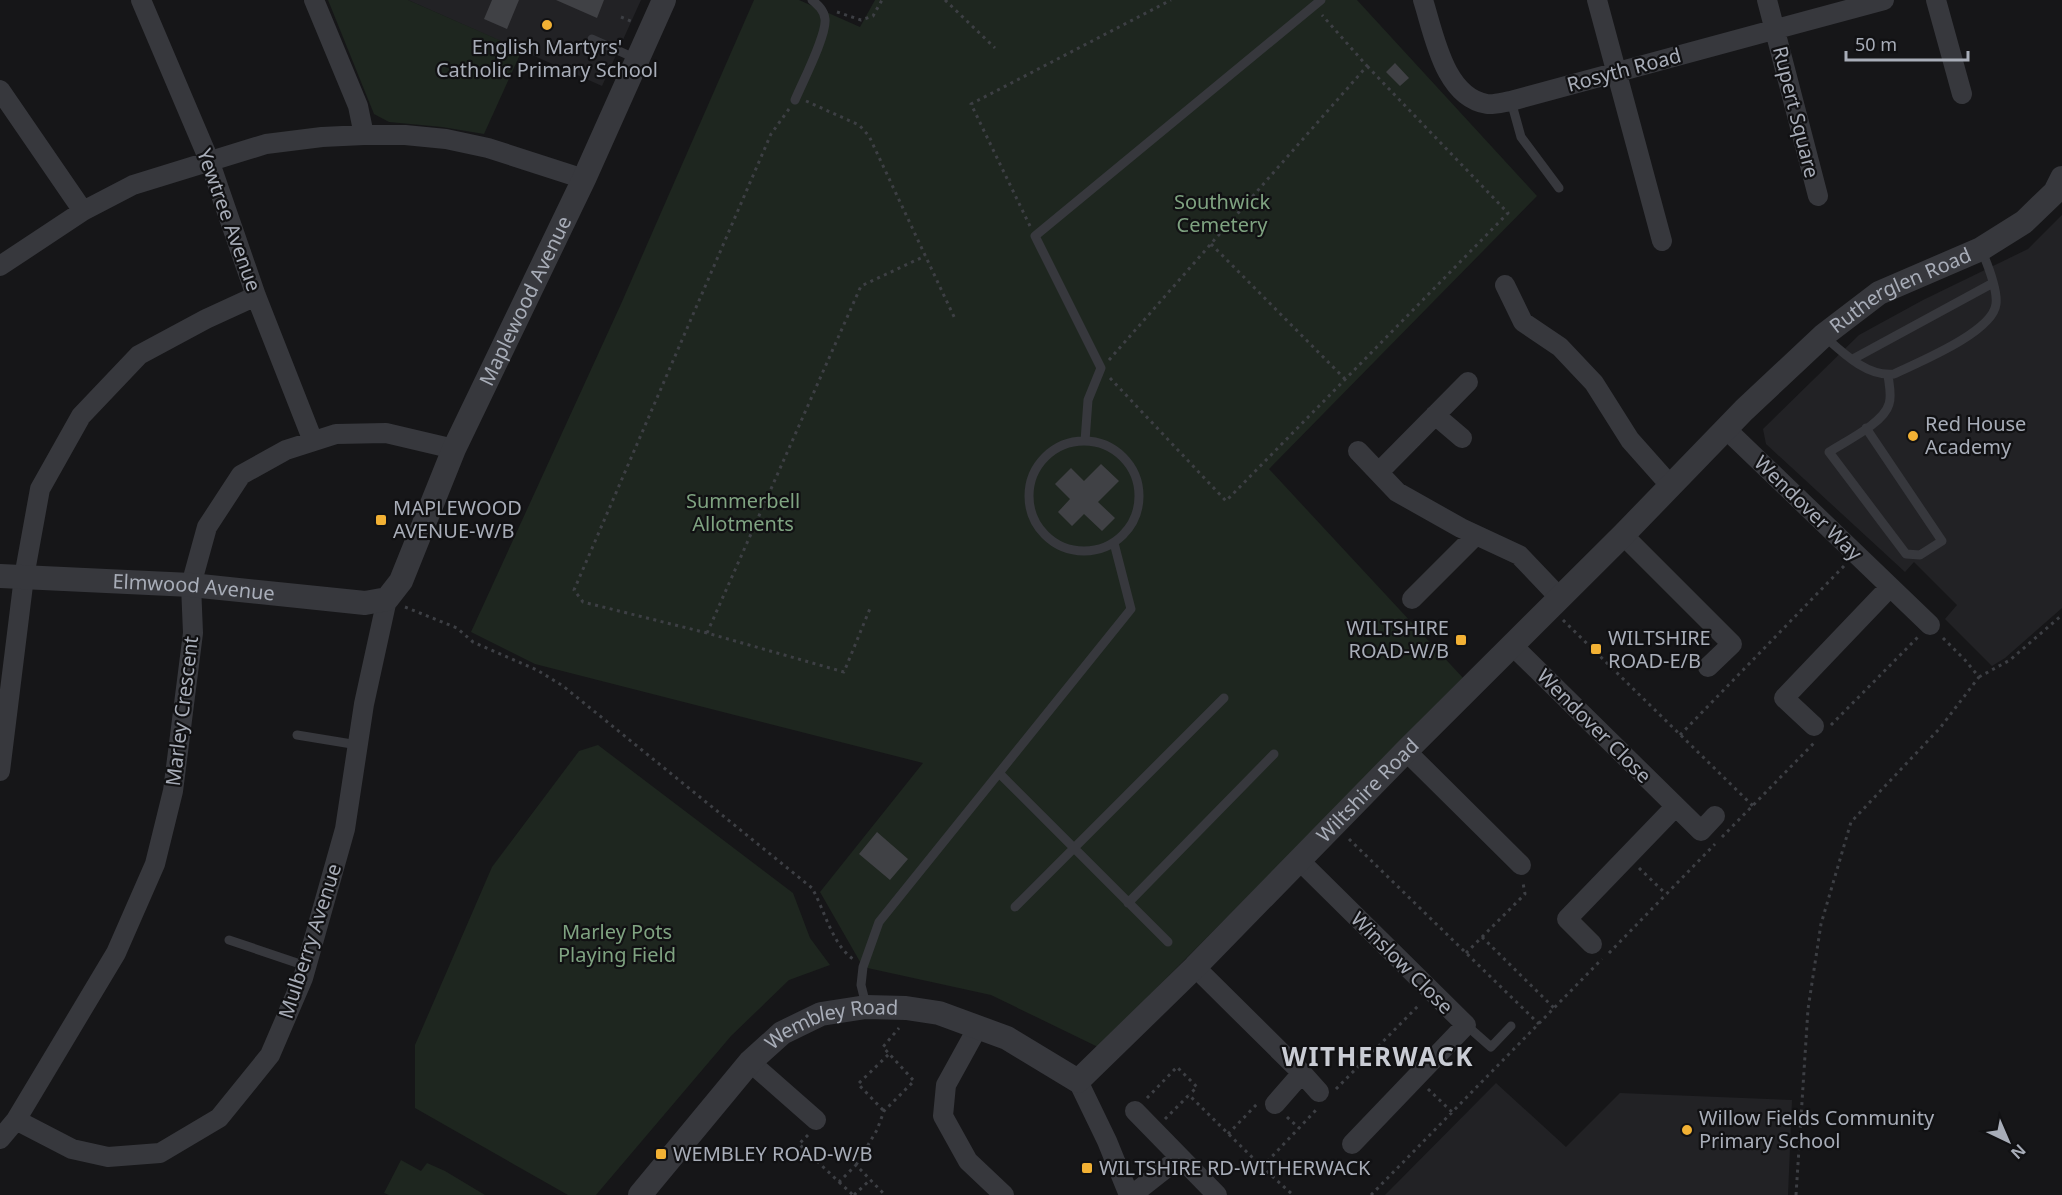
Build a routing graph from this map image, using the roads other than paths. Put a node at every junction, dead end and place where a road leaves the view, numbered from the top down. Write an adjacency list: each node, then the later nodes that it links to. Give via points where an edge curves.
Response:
1 (141, 0): 20 (street, Yewtree Avenue)
2 (314, 0): 19 (street, via 358,106)
3 (664, 0): 13 (street, Maplewood Avenue)
4 (812, 0): 17 (lane, via 821,7 825,19 823,34)
5 (1424, 0): 18 (street, Rosyth Road, via 1452,81 1467,96 1487,104)
6 (1597, 0): 14 (street)
7 (1767, 0): 11 (street, Rupert Square)
8 (1884, 0): 11 (street, Rosyth Road)
9 (1936, 0): 16 (street)
10 (1318, 3): 42 (lane, via 1035,236 1101,368 1088,400)
11 (1775, 29): 14 (street, Rosyth Road); 24 (street, Rupert Square)
12 (592, 39): 13 (lane)
13 (638, 59): 22 (street, Maplewood Avenue)
14 (1617, 72): 18 (street, Rosyth Road); 26 (street)
15 (0, 90): 25 (street)
16 (1962, 94)
17 (796, 98)
18 (1510, 101): 23 (lane, via 1521,137)
19 (364, 135): 20 (street, via 266,144); 22 (street, via 405,135 488,148)
20 (209, 160): 25 (street, via 133,185); 31 (street, Yewtree Avenue)
21 (2062, 178): 27 (street, Rutherglen Road, via 2055,192 2024,222)
22 (584, 179): 43 (street, Maplewood Avenue)
23 (1559, 188)
24 (1818, 196)
25 (82, 211): 28 (street)
26 (1662, 241)
27 (1981, 249): 29 (lane); 32 (street, Rutherglen Road, via 1879,293)
28 (0, 266)
29 (1993, 284): 33 (lane); 34 (lane, via 1996,303 1983,326)
30 (1505, 285): 46 (street, via 1523,322 1560,347 1594,383 1630,440)
31 (256, 296): 41 (street, Yewtree Avenue); 50 (street, via 139,355 81,416 40,489)
32 (1824, 335): 33 (lane); 36 (street, Rutherglen Road)
33 (1853, 359): 34 (lane, via 1870,371)
34 (1888, 375): 38 (lane, via 1890,402 1879,420)
35 (1468, 382): 37 (street)
36 (1744, 410): 39 (street, Wiltshire Road)
37 (1435, 415): 40 (street); 45 (street)
38 (1866, 428): 38 (lane, via 1942,541 1920,555 1906,554 1829,452)
39 (1726, 429): 46 (street, Wiltshire Road); 52 (street, Wendover Way)
40 (1462, 438)
41 (313, 441): 43 (street, Marley Crescent, via 336,434 386,433); 51 (street, Marley Crescent, via 286,450 241,475 207,527)
42 (1085, 441): 49 (lane, via 1118,452 1137,481 1136,516); 49 (lane, via 1050,452 1037,466 1030,483 1031,511 1045,535 1060,546 1096,550)
43 (454, 449): 53 (street, Maplewood Avenue, via 401,581)
44 (1358, 451): 45 (street)
45 (1379, 472): 47 (street, via 1397,492)
46 (1670, 485): 48 (street, Wiltshire Road)
47 (1476, 535): 54 (street); 55 (street, via 1519,555)
48 (1623, 535): 55 (street, Wiltshire Road); 58 (street, via 1732,644)
49 (1114, 543): 66 (lane, via 1131,609)
50 (12, 577): 51 (street, Elmwood Avenue); 65 (street)
51 (192, 585): 53 (street, Elmwood Avenue, via 365,603); 89 (street, Marley Crescent, via 193,633 175,780 156,864 116,953)
52 (1890, 587): 56 (street, Wendover Way); 60 (street, via 1784,698)
53 (387, 599): 62 (street, Mulberry Avenue)
54 (1412, 599)
55 (1554, 602): 57 (street, Wiltshire Road)
56 (1929, 625)
57 (1512, 645): 63 (street, Wiltshire Road); 67 (street, Wendover Close)
58 (1708, 667)
59 (1224, 698): 69 (lane)
60 (1820, 731)
61 (297, 735): 62 (lane)
62 (358, 745): 77 (street, Mulberry Avenue, via 345,829)
63 (1406, 751): 70 (street, Wiltshire Road); 71 (street)
64 (1274, 754): 72 (lane)
65 (0, 771)
66 (999, 773): 69 (lane); 79 (lane, via 879,922 863,967 861,985)
67 (1676, 807): 68 (street, Wendover Close, via 1701,831); 76 (street, via 1567,919)
68 (1715, 816)
69 (1074, 848): 72 (lane); 73 (lane)
70 (1300, 861): 78 (street, Wiltshire Road); 80 (street, Winslow Close)
71 (1521, 865)
72 (1128, 903): 75 (lane)
73 (1015, 907)
74 (229, 940): 77 (lane)
75 (1168, 942)
76 (1592, 944)
77 (306, 966): 89 (street, Mulberry Avenue, via 270,1055 219,1118 160,1153 108,1157 72,1149)
78 (1195, 967): 84 (street); 85 (street, Wiltshire Road)
79 (866, 1007): 82 (street, Wembley Road, via 939,1013); 83 (street, Wembley Road, via 821,1014 782,1033)
80 (1466, 1025): 81 (lane, via 1491,1047); 92 (street, Winslow Close)
81 (1511, 1026)
82 (978, 1027): 85 (street, Wembley Road, via 1008,1038); 95 (street, via 946,1085 943,1116 968,1161)
83 (750, 1062): 90 (street); 94 (street, Wembley Road)
84 (1302, 1073): 86 (street); 87 (street)
85 (1078, 1082): 96 (street)
86 (1323, 1098)
87 (1275, 1104)
88 (1135, 1111): 93 (street)
89 (16, 1120): 91 (street, Marley Crescent)
90 (816, 1120)
91 (0, 1139)
92 (1352, 1144)
93 (1179, 1158): 96 (street); 97 (street)
94 (648, 1192)
95 (1004, 1195)
96 (1130, 1195)
97 (1217, 1195)

